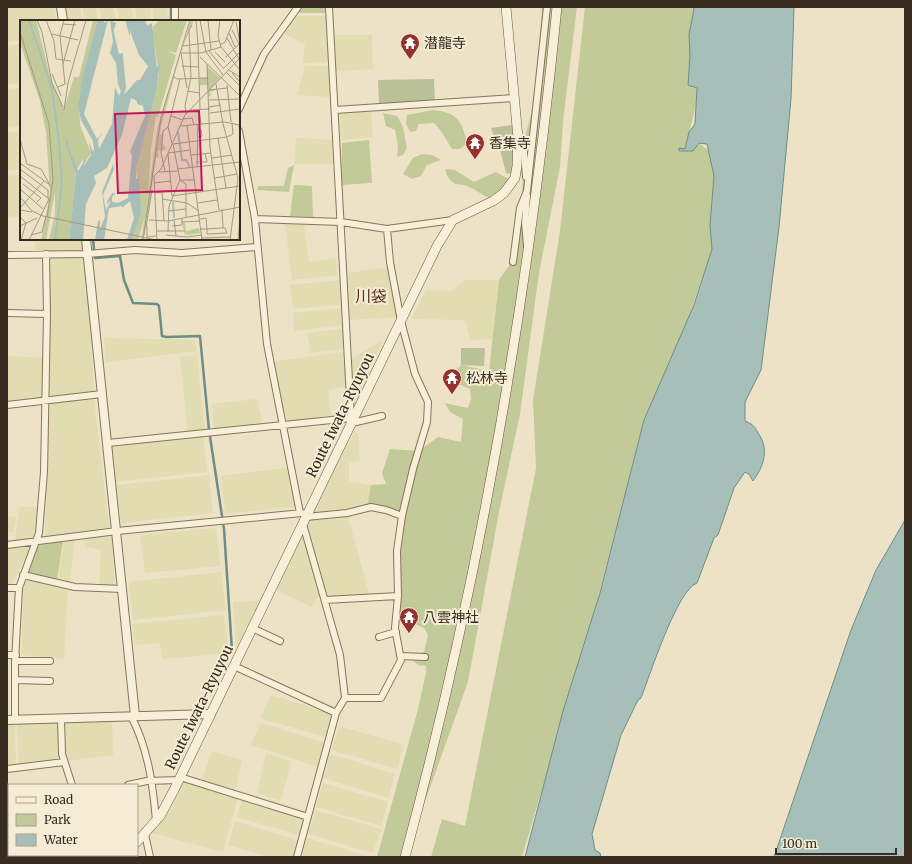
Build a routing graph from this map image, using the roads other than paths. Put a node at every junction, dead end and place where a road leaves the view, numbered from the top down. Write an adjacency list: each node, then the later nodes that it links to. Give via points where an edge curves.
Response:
1 (62, 7): 8 (street)
2 (175, 7): 9 (street)
3 (298, 7): 11 (street, via 264,54)
4 (329, 7): 12 (street)
5 (506, 7): 10 (main road)
6 (547, 7): 15 (street)
7 (557, 7): 22 (main road)
8 (63, 20)
9 (175, 20)
10 (514, 98): 12 (street); 14 (main road)
11 (240, 107)
12 (335, 110): 18 (street)
13 (240, 136): 16 (street)
14 (518, 138): 15 (street, via 523,140); 17 (main road, via 517,166 515,178 510,186 493,201)
15 (527, 191): 22 (street, via 525,238); 26 (street, via 520,208)
16 (255, 219): 18 (street); 21 (street)
17 (453, 220): 19 (street); 29 (main road, Route Iwata-Ryuyou, via 437,246)
18 (341, 222): 19 (street); 34 (street)
19 (388, 229): 29 (street, via 390,262)
20 (86, 240): 24 (street)
21 (257, 247): 24 (street, via 182,253 135,250); 35 (street, via 266,344)
22 (528, 252): 78 (main road, via 501,421 472,571)
23 (46, 254): 24 (street); 25 (street); 28 (street)
24 (87, 254): 30 (street)
25 (7, 255)
26 (513, 262)
27 (7, 313): 28 (street)
28 (47, 314): 31 (street)
29 (401, 321): 34 (main road, Route Iwata-Ryuyou); 37 (street, via 415,374 428,402 423,440)
30 (102, 394): 31 (street); 36 (street)
31 (44, 401): 32 (street); 40 (street, via 44,472)
32 (7, 405)
33 (382, 416): 34 (street)
34 (352, 420): 35 (street); 38 (main road, Route Iwata-Ryuyou)
35 (284, 425): 36 (street); 38 (street)
36 (108, 443): 39 (street)
37 (402, 516): 38 (street, via 371,507 347,513); 46 (street, via 397,551)
38 (304, 517): 39 (street); 47 (street); 48 (main road, Route Iwata-Ryuyou)
39 (117, 531): 40 (street); 45 (street)
40 (37, 542): 41 (street); 42 (street)
41 (7, 545)
42 (24, 575): 44 (street); 45 (street, via 75,587)
43 (7, 588): 44 (street)
44 (19, 588): 55 (street)
45 (122, 589): 63 (street)
46 (398, 596): 47 (street); 49 (street)
47 (325, 600): 60 (street, via 340,655)
48 (252, 628): 51 (street); 57 (main road, Route Iwata-Ryuyou)
49 (396, 632): 50 (street); 53 (street)
50 (379, 637)
51 (280, 641)
52 (7, 655): 55 (street)
53 (400, 656): 54 (street); 60 (street, via 402,660 381,698)
54 (425, 657)
55 (16, 658): 56 (street); 58 (street)
56 (50, 661)
57 (234, 666): 61 (street); 62 (main road, Route Iwata-Ryuyou)
58 (15, 680): 59 (street); 64 (street)
59 (50, 681)
60 (344, 698): 61 (street)
61 (336, 713): 72 (street)
62 (211, 714): 63 (street); 68 (main road, Route Iwata-Ryuyou)
63 (133, 716): 65 (street); 69 (street)
64 (11, 720): 65 (street)
65 (61, 720): 66 (street)
66 (64, 762): 67 (street); 70 (street)
67 (7, 769)
68 (180, 779): 69 (street); 72 (street); 73 (main road, Route Iwata-Ryuyou)
69 (152, 780): 71 (street); 73 (street)
70 (72, 784)
71 (133, 784)
72 (308, 817): 77 (street)
73 (156, 821): 74 (main road, Route Iwata-Ryuyou)
74 (145, 834): 75 (main road, Route Iwata-Ryuyou); 76 (street)
75 (138, 841)
76 (150, 857)
77 (297, 857)
78 (405, 857)

